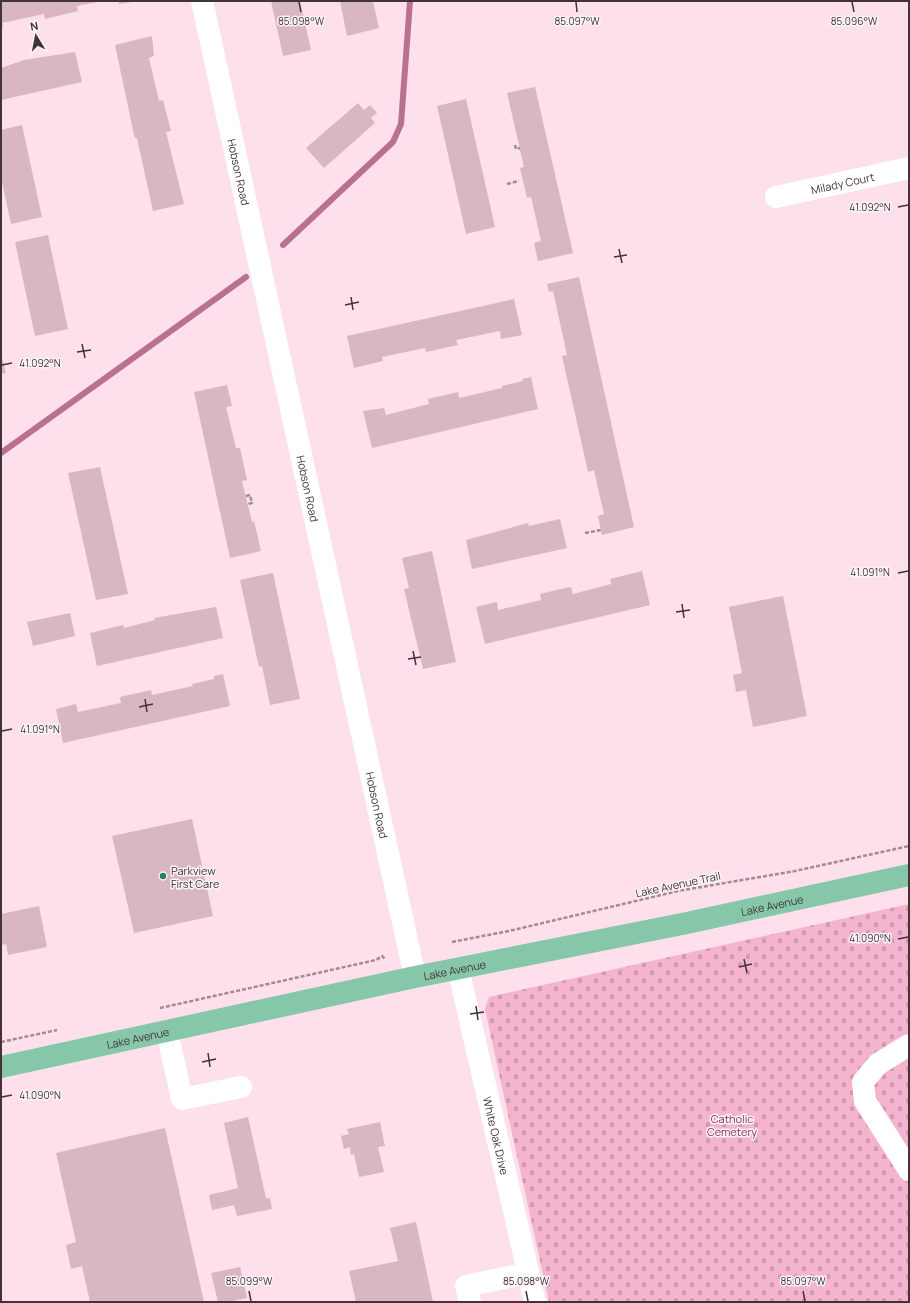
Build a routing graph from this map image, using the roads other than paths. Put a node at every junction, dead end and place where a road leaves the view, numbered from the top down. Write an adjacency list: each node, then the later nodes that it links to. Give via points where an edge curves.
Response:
1 (202, 1): 6 (street, Hobson Road)
2 (909, 168): 3 (street, Milady Court)
3 (776, 197)
4 (909, 875): 5 (main road, Lake Avenue, via 687,923)
5 (458, 968): 6 (main road, Lake Avenue); 12 (street, White Oak Drive)
6 (415, 977): 7 (main road, Lake Avenue)
7 (167, 1031): 9 (main road, Lake Avenue); 10 (street, via 182,1099)
8 (909, 1045): 11 (street, via 878,1064 863,1082 865,1101)
9 (1, 1067)
10 (241, 1087)
11 (909, 1170)
12 (528, 1273): 13 (street, via 466,1286); 14 (street, White Oak Drive)
13 (470, 1302)
14 (534, 1302)

